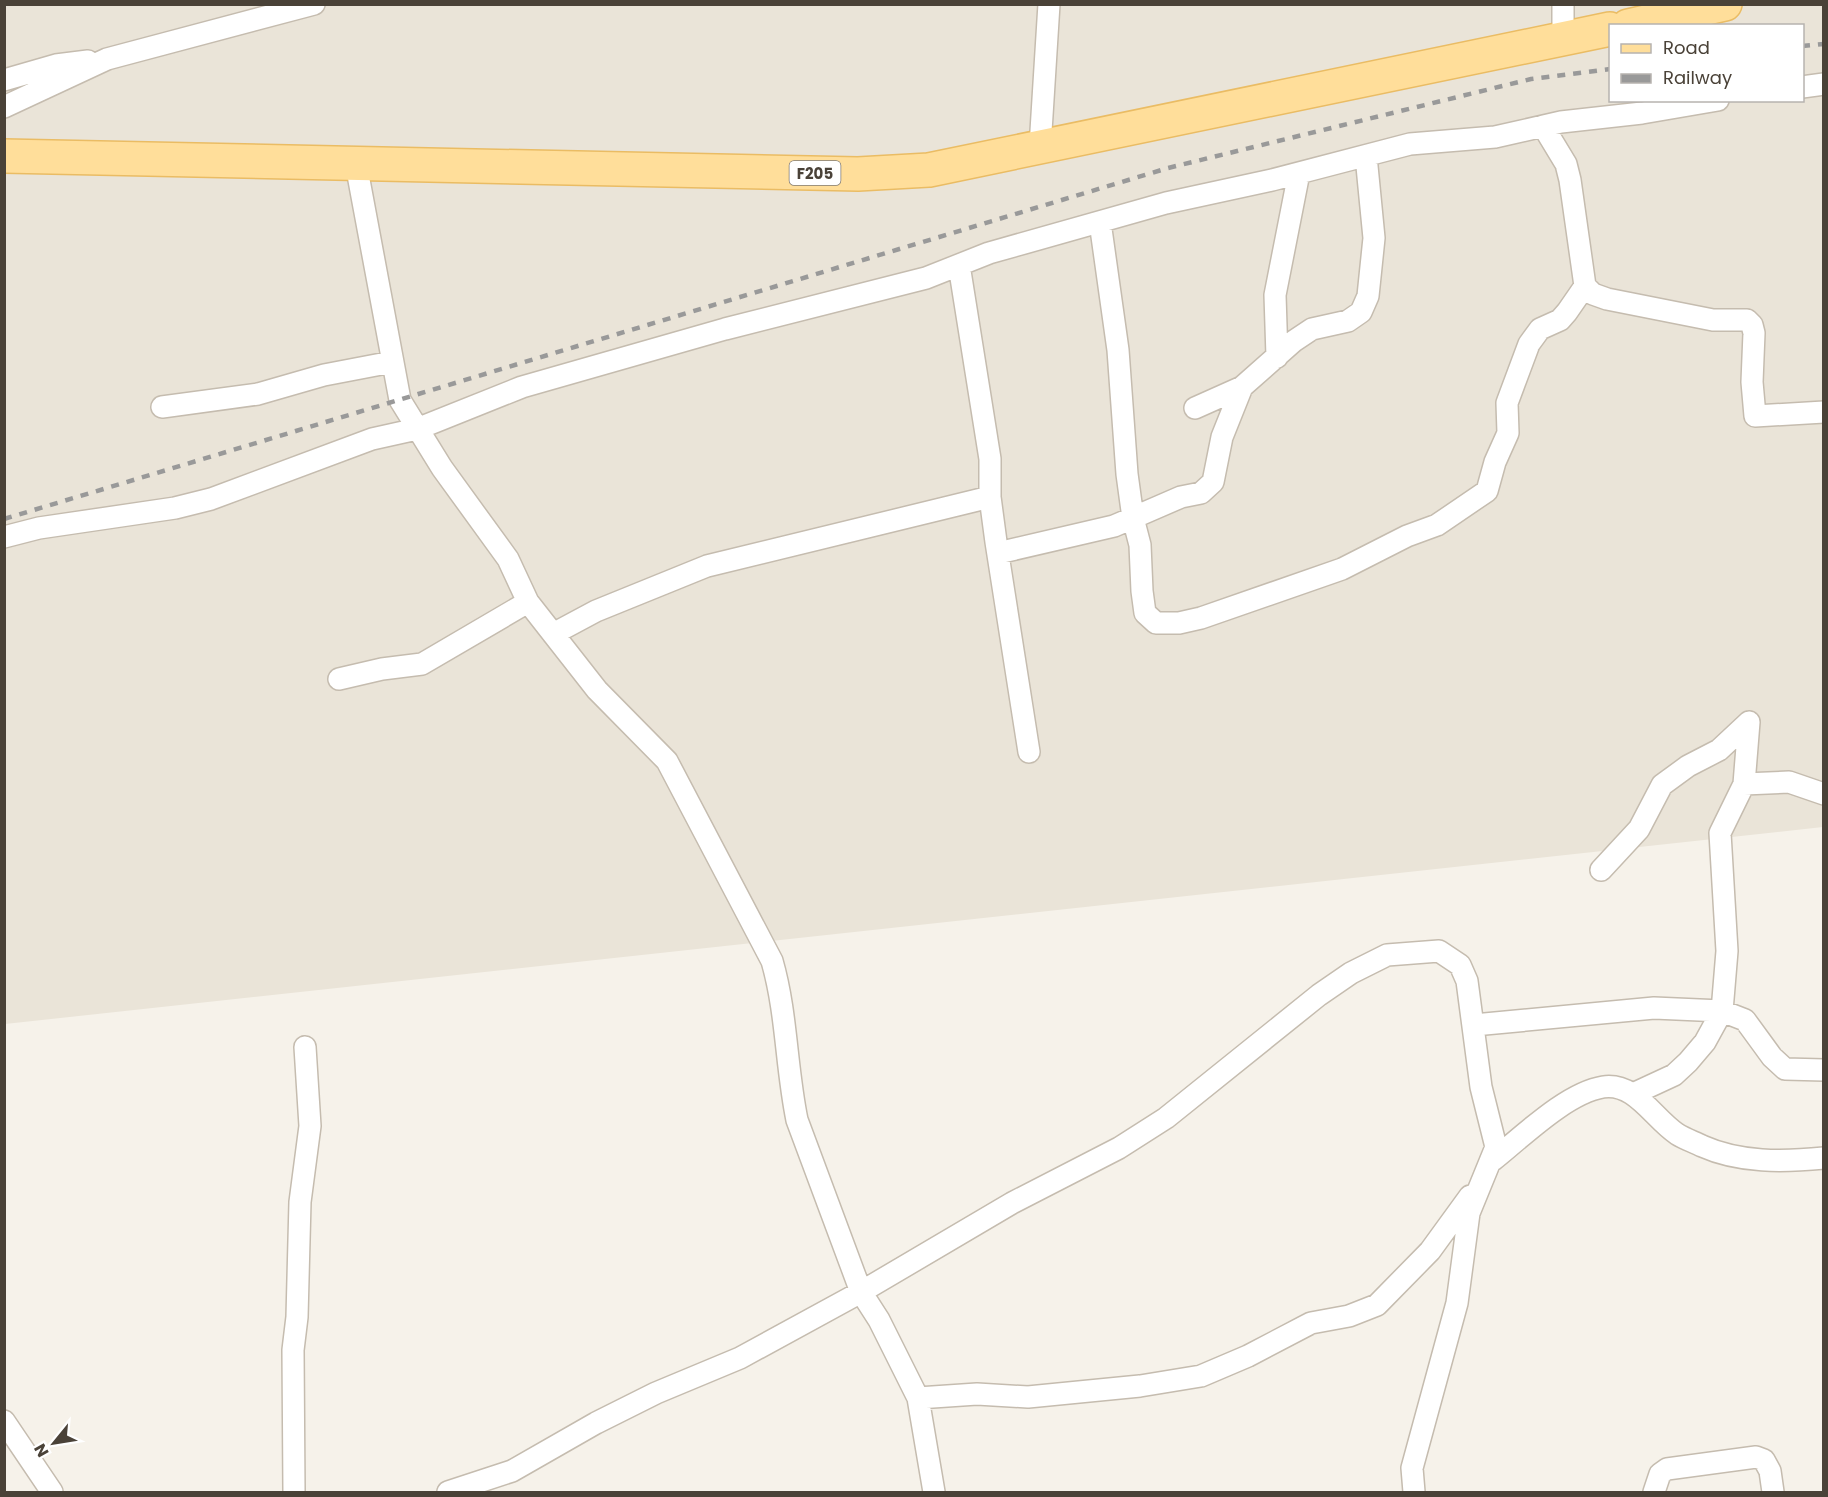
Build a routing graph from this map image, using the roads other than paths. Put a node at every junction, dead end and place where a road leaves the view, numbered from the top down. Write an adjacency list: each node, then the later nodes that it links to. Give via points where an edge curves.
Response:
1 (314, 4): 8 (street)
2 (1048, 4): 15 (street)
3 (1563, 4): 7 (street)
4 (1725, 4): 5 (main road)
5 (1637, 24)
6 (1609, 29): 7 (main road, F205)
7 (1563, 39): 15 (main road, F205)
8 (107, 59): 9 (street, via 56,65); 13 (street)
9 (4, 80)
10 (1824, 84): 11 (street)
11 (1804, 87)
12 (1705, 102): 14 (street)
13 (4, 106)
14 (1543, 126): 17 (street, via 1495,137 1410,144); 22 (street, via 1566,164)
15 (1040, 147): 18 (main road, F205, via 929,170 858,174)
16 (4, 156): 18 (main road, F205)
17 (1366, 156): 19 (street); 23 (street, via 1374,238 1368,296 1361,312 1348,321 1311,329)
18 (356, 164): 24 (street, via 387,317)
19 (1299, 173): 20 (street); 23 (street, via 1275,295)
20 (1100, 222): 21 (street); 31 (street, via 1118,351)
21 (959, 265): 29 (street, via 926,278 522,387); 30 (street, via 990,459)
22 (1585, 286): 28 (street, via 1593,294 1607,298 1713,320 1747,320 1754,333 1755,416); 31 (street, via 1560,320 1540,329 1528,344 1507,403 1508,433 1487,491 1437,525 1321,576 1201,618 1156,623 1145,613 1140,545)
23 (1277, 357): 25 (street)
24 (392, 362): 26 (street, via 324,375 258,394); 29 (street, via 400,400)
25 (1242, 387): 27 (street); 31 (street, via 1222,436 1213,482 1201,492)
26 (162, 407)
27 (1195, 408)
28 (1824, 412)
29 (417, 429): 32 (street, via 362,442 211,499); 34 (street, via 508,559)
30 (990, 497): 33 (street); 35 (street, via 706,566 596,611)
31 (1133, 518): 33 (street)
32 (4, 537)
33 (998, 553): 37 (street)
34 (528, 602): 35 (street); 36 (street, via 422,664)
35 (553, 634): 49 (street, via 597,690 667,761 772,960 781,990 798,1120)
36 (339, 679)
37 (1029, 752)
38 (1744, 784): 39 (street, via 1790,782); 40 (street, via 1749,722 1719,750 1662,785 1639,829); 41 (street, via 1720,833 1727,951)
39 (1824, 794)
40 (1601, 870)
41 (1722, 1011): 42 (street, via 1654,1008); 44 (street, via 1745,1020 1785,1068); 45 (street, via 1705,1042 1688,1062 1674,1075)
42 (1474, 1025): 47 (street, via 1481,1087 1496,1147); 49 (street, via 1467,981 1460,965 1439,951 1387,955 1319,995 1166,1118)
43 (305, 1047): 53 (street, via 310,1126 300,1202 293,1350)
44 (1824, 1070)
45 (1633, 1094): 46 (street, via 1678,1134 1704,1147 1764,1161); 47 (street, via 1619,1088 1602,1088 1581,1095)
46 (1824, 1158)
47 (1493, 1160): 48 (street)
48 (1480, 1183): 50 (street, via 1430,1251 1377,1305 1349,1316 1311,1323 1201,1376 1028,1397 977,1394); 56 (street, via 1469,1213 1457,1303 1412,1468)
49 (861, 1292): 50 (street); 54 (street, via 740,1358 596,1422 512,1471)
50 (918, 1398): 55 (street)
51 (4, 1421): 52 (street)
52 (52, 1492)
53 (294, 1492)
54 (448, 1492)
55 (934, 1492)
56 (1414, 1492)
57 (1653, 1492): 58 (street, via 1660,1474 1667,1468 1756,1457 1764,1460 1770,1472)
58 (1773, 1492)

